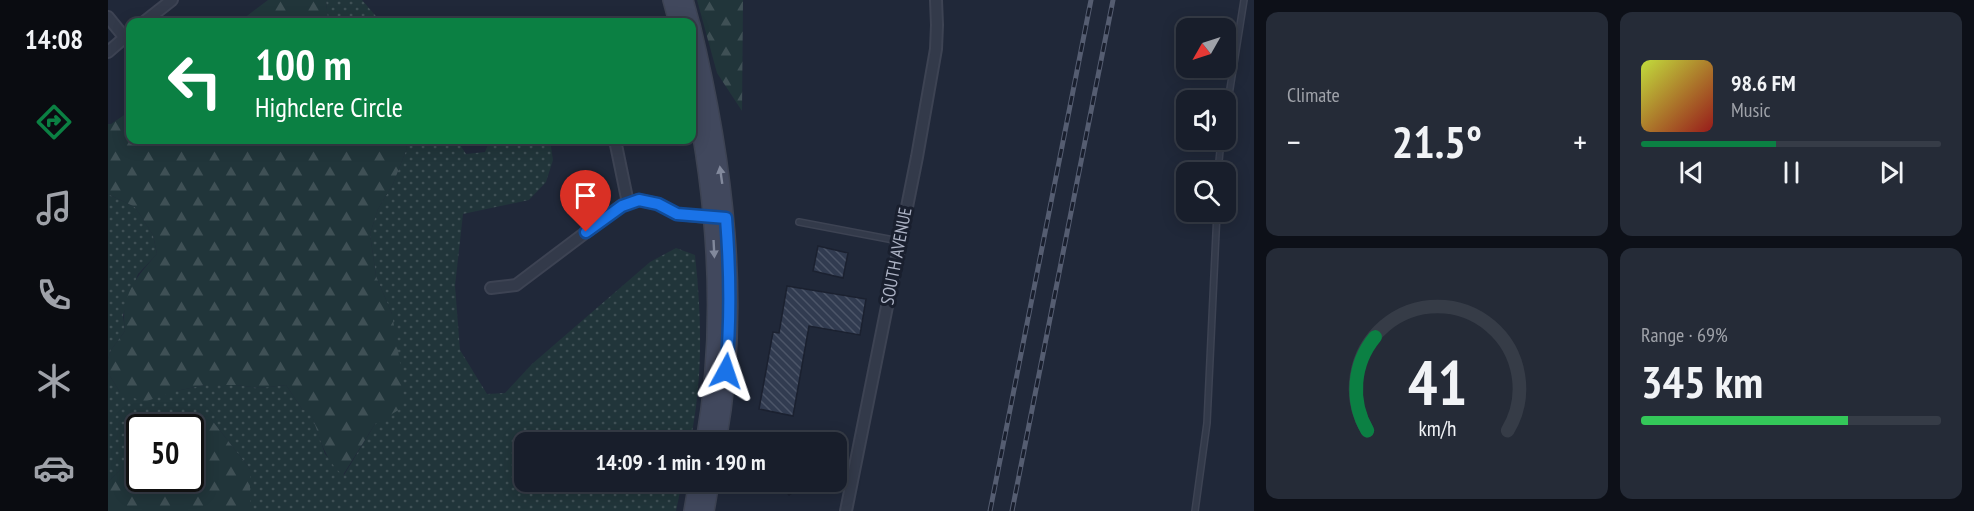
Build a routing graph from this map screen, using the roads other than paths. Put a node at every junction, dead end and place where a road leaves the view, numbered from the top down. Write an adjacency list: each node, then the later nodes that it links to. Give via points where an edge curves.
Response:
1 (172, 0): 7 (street)
2 (671, 0): 8 (main road)
3 (685, 0): 9 (main road)
4 (936, 0): 21 (street, SOUTH AVENUE, via 936,49)
5 (1245, 0): 14 (lane)
6 (108, 17): 10 (street)
7 (149, 18)
8 (676, 18)
9 (690, 18)
10 (126, 34)
11 (126, 38): 13 (street)
12 (696, 44): 18 (main road, one-way to 12, via 715,135)
13 (108, 52)
14 (1230, 90)
15 (696, 111): 18 (main road)
16 (616, 144): 17 (street)
17 (628, 203): 18 (street, via 639,200 677,214); 22 (street, via 516,285)
18 (719, 218): 23 (main road, one-way to 23, via 713,374); 24 (main road, via 729,252 729,339)
19 (800, 222): 21 (lane)
20 (1216, 222): 30 (lane, via 1207,423)
21 (899, 241): 29 (street, SOUTH AVENUE)
22 (491, 288)
23 (705, 432)
24 (719, 432)
25 (695, 492): 27 (main road)
26 (709, 492): 28 (main road)
27 (692, 511)
28 (706, 511)
29 (846, 511)
30 (1195, 511)

